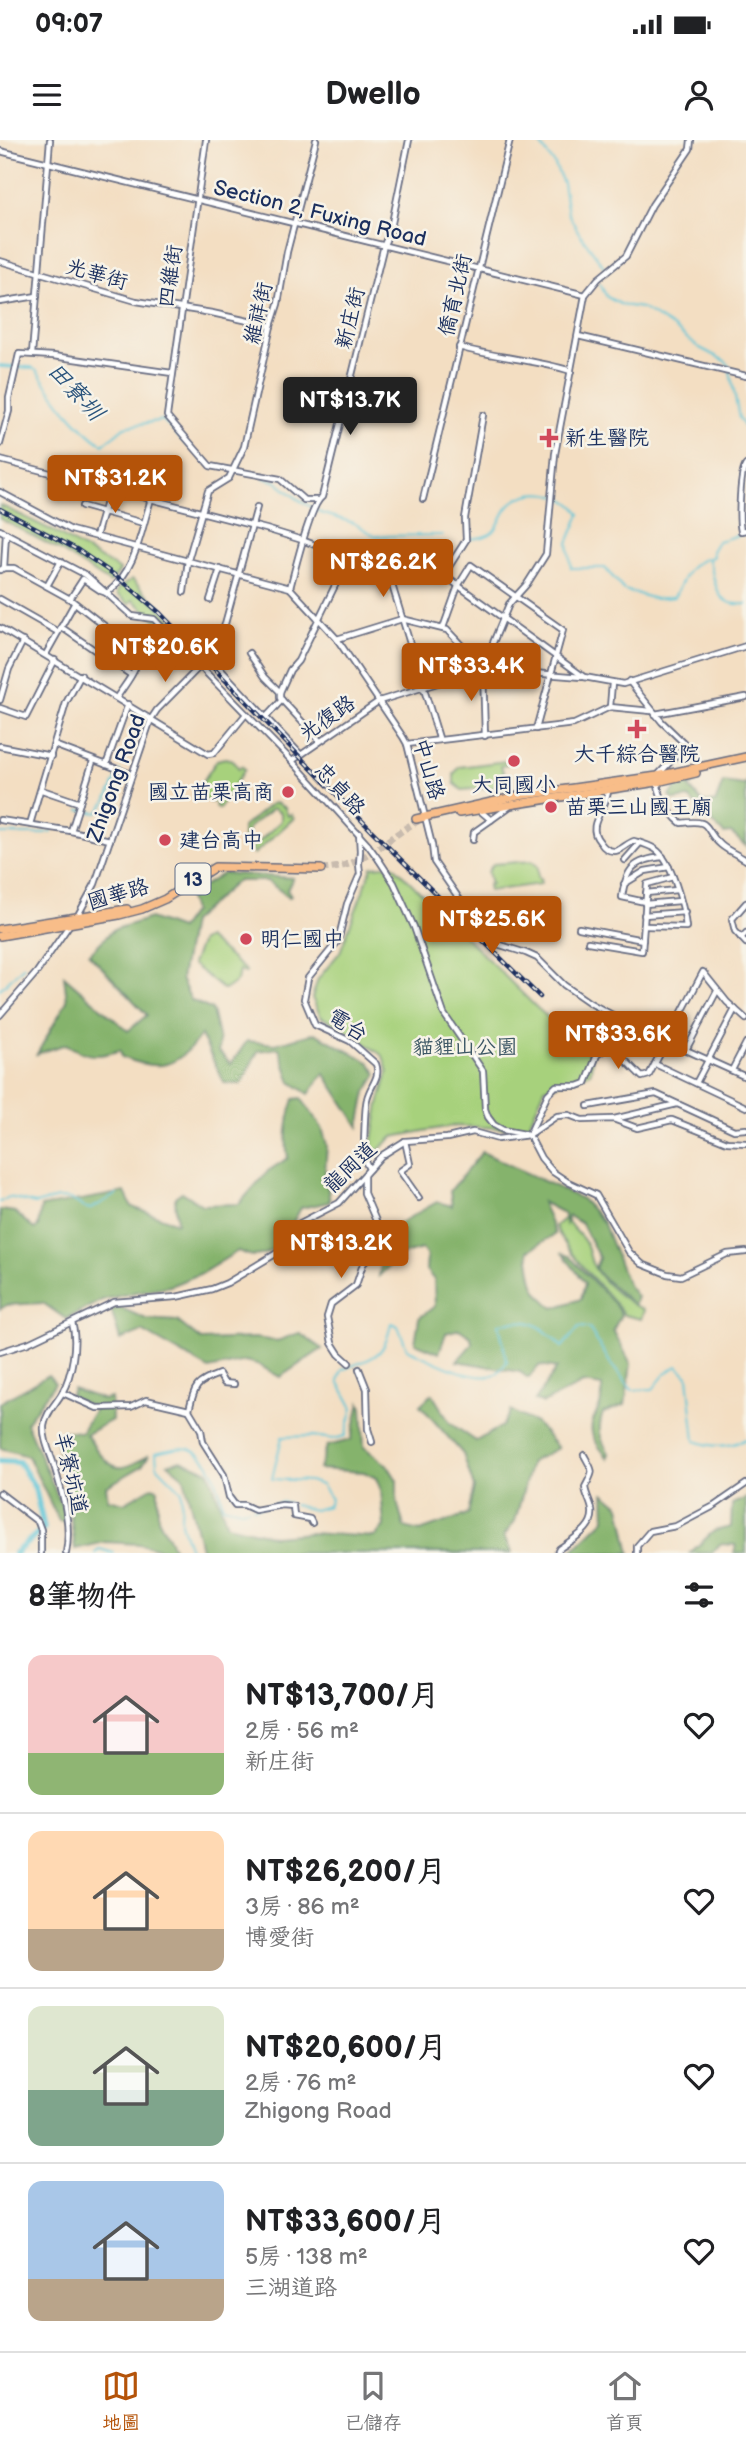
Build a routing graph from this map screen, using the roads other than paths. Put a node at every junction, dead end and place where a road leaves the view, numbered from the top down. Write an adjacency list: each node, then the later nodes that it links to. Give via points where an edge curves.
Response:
1 (50, 140): 8 (street)
2 (206, 140): 9 (street, 四維街)
3 (316, 140): 10 (street, 維祥街)
4 (409, 140): 11 (street, 新庄街)
5 (510, 140): 13 (street, 僑育北街)
6 (691, 140): 15 (street, via 690,149 652,205 626,256)
7 (0, 150): 8 (street, Section 2, Fuxing Road)
8 (48, 162): 9 (street, Section 2, Fuxing Road); 14 (street)
9 (196, 198): 10 (street, Section 2, Fuxing Road); 18 (street, 四維街)
10 (294, 222): 11 (street, Section 2, Fuxing Road); 19 (street, 維祥街)
11 (384, 245): 13 (street, Section 2, Fuxing Road); 35 (street, 新庄街)
12 (0, 261): 14 (street, 光華街)
13 (478, 268): 15 (street, Section 2, Fuxing Road); 21 (street, 僑育北街)
14 (39, 275): 16 (street); 18 (street, 光華街, via 136,302)
15 (585, 295): 20 (street)
16 (37, 296): 17 (street); 22 (street)
17 (0, 302)
18 (182, 308): 19 (street, 光華街); 24 (street, 四維街)
19 (271, 326): 30 (street, 維祥街, via 244,447)
20 (578, 336): 23 (street); 25 (street)
21 (459, 347): 23 (street); 34 (street, 僑育北街)
22 (32, 354): 24 (street); 27 (street, via 19,354)
23 (570, 371): 60 (street, via 555,454 545,554)
24 (173, 373): 30 (street, 四維街, via 167,416 209,466)
25 (746, 376)
26 (482, 415): 54 (street, via 465,518 467,540)
27 (0, 443)
28 (0, 460): 31 (street)
29 (746, 465): 43 (street, via 739,483)
30 (232, 470): 35 (street, via 280,479 304,500); 39 (street, 維祥街, via 225,482 208,491)
31 (110, 488): 33 (street); 38 (street)
32 (0, 492): 44 (street, via 59,525)
33 (150, 499): 39 (street); 40 (street)
34 (423, 499)
35 (318, 500): 45 (street, 新庄街)
36 (82, 506): 38 (street)
37 (257, 508): 41 (street, Zhigong Road)
38 (103, 511): 40 (street); 44 (street)
39 (201, 513): 41 (street); 48 (street, 維祥街)
40 (143, 523): 46 (street)
41 (252, 526): 45 (street); 53 (street, Zhigong Road)
42 (3, 531): 49 (street, 忠貞路); 50 (street)
43 (743, 531)
44 (96, 536): 46 (street)
45 (305, 541): 47 (street); 57 (street, 新庄街)
46 (135, 547): 48 (street); 59 (street, via 128,570)
47 (349, 557): 52 (street); 64 (street)
48 (188, 560): 51 (street); 58 (street, 維祥街)
49 (61, 561): 55 (street); 59 (street, 忠貞路)
50 (2, 569): 55 (street, via 15,568)
51 (220, 569): 53 (street); 62 (street)
52 (388, 572): 54 (street); 65 (street)
53 (239, 575): 57 (street); 78 (street, Zhigong Road, via 225,631)
54 (443, 576): 56 (street)
55 (47, 586): 63 (street)
56 (458, 586): 60 (street, via 471,565); 66 (street); 68 (street)
57 (290, 588): 64 (street, 中山路)
58 (184, 592)
59 (107, 593): 63 (street, via 83,579); 71 (street, 忠貞路, via 132,616 154,620)
60 (516, 596): 66 (street); 76 (street, via 563,630)
61 (0, 599): 69 (street)
62 (210, 600)
63 (72, 601): 69 (street); 77 (street)
64 (318, 618): 70 (street, 中山路); 89 (street)
65 (402, 619): 68 (street); 70 (street); 88 (street)
66 (504, 620): 76 (street); 81 (street)
67 (0, 628): 72 (street)
68 (443, 628): 81 (street)
69 (60, 630): 75 (street); 83 (street)
70 (337, 639): 94 (street, 中山路)
71 (175, 640): 77 (street, via 163,652); 80 (street, 忠貞路)
72 (23, 641): 75 (street); 92 (street)
73 (746, 646): 86 (street, 光復路)
74 (249, 653): 89 (street)
75 (46, 654): 79 (street)
76 (557, 656): 84 (street); 85 (street)
77 (139, 657): 83 (street)
78 (209, 657): 80 (street, Zhigong Road); 100 (street)
79 (55, 660): 82 (street); 97 (street, via 26,717)
80 (200, 667): 99 (street, 忠貞路); 101 (street, Zhigong Road)
81 (483, 669): 84 (street, 光復路); 88 (street, 光復路); 103 (street)
82 (81, 675): 90 (street); 107 (street, via 66,703)
83 (131, 675): 90 (street)
84 (552, 675): 85 (street, 光復路); 102 (street)
85 (584, 677): 87 (street, 光復路)
86 (629, 681): 87 (street, 光復路); 98 (street)
87 (612, 683): 96 (street)
88 (424, 687): 94 (street, 光復路); 104 (street)
89 (280, 692): 93 (street)
90 (117, 697): 95 (street)
91 (746, 697): 98 (street)
92 (0, 700)
93 (282, 700): 100 (street); 105 (street)
94 (379, 701): 105 (street, 光復路); 106 (street, 中山路)
95 (128, 704): 101 (street); 114 (street)
96 (610, 707): 98 (street); 102 (street, via 574,724)
97 (0, 708)
98 (653, 712): 116 (street, via 686,745)
99 (246, 714): 101 (street, via 211,754); 113 (street, 忠貞路)
100 (266, 717): 109 (street)
101 (151, 719): 115 (street, Zhigong Road)
102 (536, 729): 103 (street)
103 (485, 736): 104 (street)
104 (439, 739): 106 (street)
105 (320, 741): 109 (street, 光復路)
106 (407, 744): 122 (street, 中山路)
107 (54, 745): 110 (street); 112 (street)
108 (0, 746): 110 (street)
109 (301, 755): 113 (street, 光復路)
110 (51, 756): 118 (street)
111 (746, 759): 116 (main road, 中山路)
112 (93, 761): 114 (street); 120 (street)
113 (292, 761): 127 (street, 忠貞路)
114 (106, 765): 115 (street)
115 (131, 774): 128 (street, Zhigong Road)
116 (657, 779): 117 (main road, 中山路); 133 (street, via 669,814 681,824 700,821 720,844)
117 (607, 786): 119 (main road, 中山路); 130 (street, via 607,801 595,823 597,839 615,851 628,842)
118 (42, 790): 120 (street); 125 (street)
119 (513, 800): 121 (main road, 中山路); 122 (main road, 中山路); 124 (street)
120 (80, 803): 126 (street)
121 (478, 809): 122 (main road, 中山路); 124 (street)
122 (421, 819): 161 (street, via 437,870 487,939 537,958 579,997)
123 (0, 820): 125 (street)
124 (491, 820): 129 (street, via 474,832)
125 (30, 824): 126 (street)
126 (71, 831): 128 (street)
127 (359, 832): 176 (street, 忠貞路, bridge, via 394,883 444,1014 483,1071 488,1117 503,1130); 179 (street, 電台, bridge, via 360,874 338,941 308,978 303,993 315,1024 351,1041 378,1069 366,1107 365,1161)
128 (110, 840): 146 (street, Zhigong Road, via 91,895)
129 (473, 840)
130 (641, 842): 131 (street); 132 (street)
131 (663, 857): 134 (street); 137 (street, via 640,861)
132 (625, 860)
133 (746, 860)
134 (669, 867): 136 (street); 137 (street, via 645,871)
135 (321, 868): 140 (main road, 國華路 / 13, via 215,867)
136 (673, 877): 138 (street); 139 (street, via 647,884)
137 (624, 884): 142 (street, via 622,897)
138 (677, 890): 139 (street); 141 (street)
139 (646, 893): 142 (street)
140 (164, 897): 146 (main road, 國華路 / 13); 147 (main road, 國華路 / 13, via 119,915)
141 (680, 901): 142 (street); 144 (street)
142 (645, 903): 145 (street)
143 (746, 903): 153 (street, via 732,919)
144 (685, 912): 145 (street); 148 (street, via 687,927)
145 (644, 915): 148 (street)
146 (77, 917): 147 (street, Zhigong Road); 150 (main road, 國華路 / 13)
147 (71, 924): 152 (main road, 國華路 / 13); 159 (street, Zhigong Road)
148 (644, 926): 154 (street)
149 (579, 928): 154 (street)
150 (0, 929)
151 (746, 933): 153 (street)
152 (0, 936)
153 (741, 938): 156 (street)
154 (643, 940): 155 (street, via 642,951)
155 (588, 942)
156 (746, 943)
157 (717, 991): 158 (street); 162 (street, via 703,972); 165 (street)
158 (734, 1009): 160 (street); 166 (street)
159 (0, 1015)
160 (746, 1019)
161 (635, 1027): 162 (street); 164 (street)
162 (667, 1040): 165 (street); 167 (street)
163 (746, 1044): 168 (street)
164 (612, 1048): 167 (street, via 642,1077); 176 (street, via 597,1055 586,1083 556,1086 548,1094)
165 (686, 1050): 166 (street)
166 (706, 1060): 168 (street); 170 (street)
167 (655, 1064): 170 (street)
168 (732, 1070): 169 (street)
169 (746, 1077)
170 (696, 1083): 173 (street)
171 (678, 1103): 172 (street, via 656,1094); 174 (street); 175 (street, via 734,1130)
172 (588, 1106)
173 (746, 1107)
174 (613, 1119): 176 (street, 龍岡道, via 557,1116); 178 (street, 龍岡道, via 637,1128 672,1120 727,1142)
175 (746, 1129)
176 (529, 1135): 177 (street, 龍岡道, via 498,1139 473,1132); 182 (street, via 553,1172 596,1195 629,1252 642,1264 681,1276 727,1254)
177 (405, 1141): 179 (street, 龍岡道); 181 (street, via 410,1164 400,1171)
178 (746, 1143)
179 (369, 1169): 180 (street, 龍岡道)
180 (364, 1176): 183 (street, 龍岡道, via 339,1203 300,1223 282,1250 227,1283 176,1297 114,1302); 185 (street, via 376,1221 369,1258 356,1285 331,1304 327,1317 332,1343)
181 (419, 1198)
182 (746, 1252)
183 (72, 1324): 184 (street, 龍岡道); 188 (street, 羊寮坑道, via 72,1358)
184 (0, 1352)
185 (349, 1363)
186 (359, 1369): 190 (street, via 367,1389)
187 (234, 1384): 189 (street, via 224,1382 219,1374 200,1381)
188 (62, 1392): 189 (street, via 97,1408 131,1407 146,1400); 196 (street, 羊寮坑道, via 48,1415 44,1435 66,1505)
189 (189, 1410): 194 (street, via 235,1505 260,1511 289,1505 294,1516)
190 (372, 1443)
191 (584, 1455): 197 (street, via 593,1471 585,1487 592,1516 589,1526)
192 (746, 1483): 198 (street, via 676,1526 650,1531 637,1546)
193 (0, 1493): 195 (street, via 38,1522)
194 (312, 1523)
195 (41, 1553)
196 (66, 1553)
197 (556, 1553)
198 (637, 1553)

